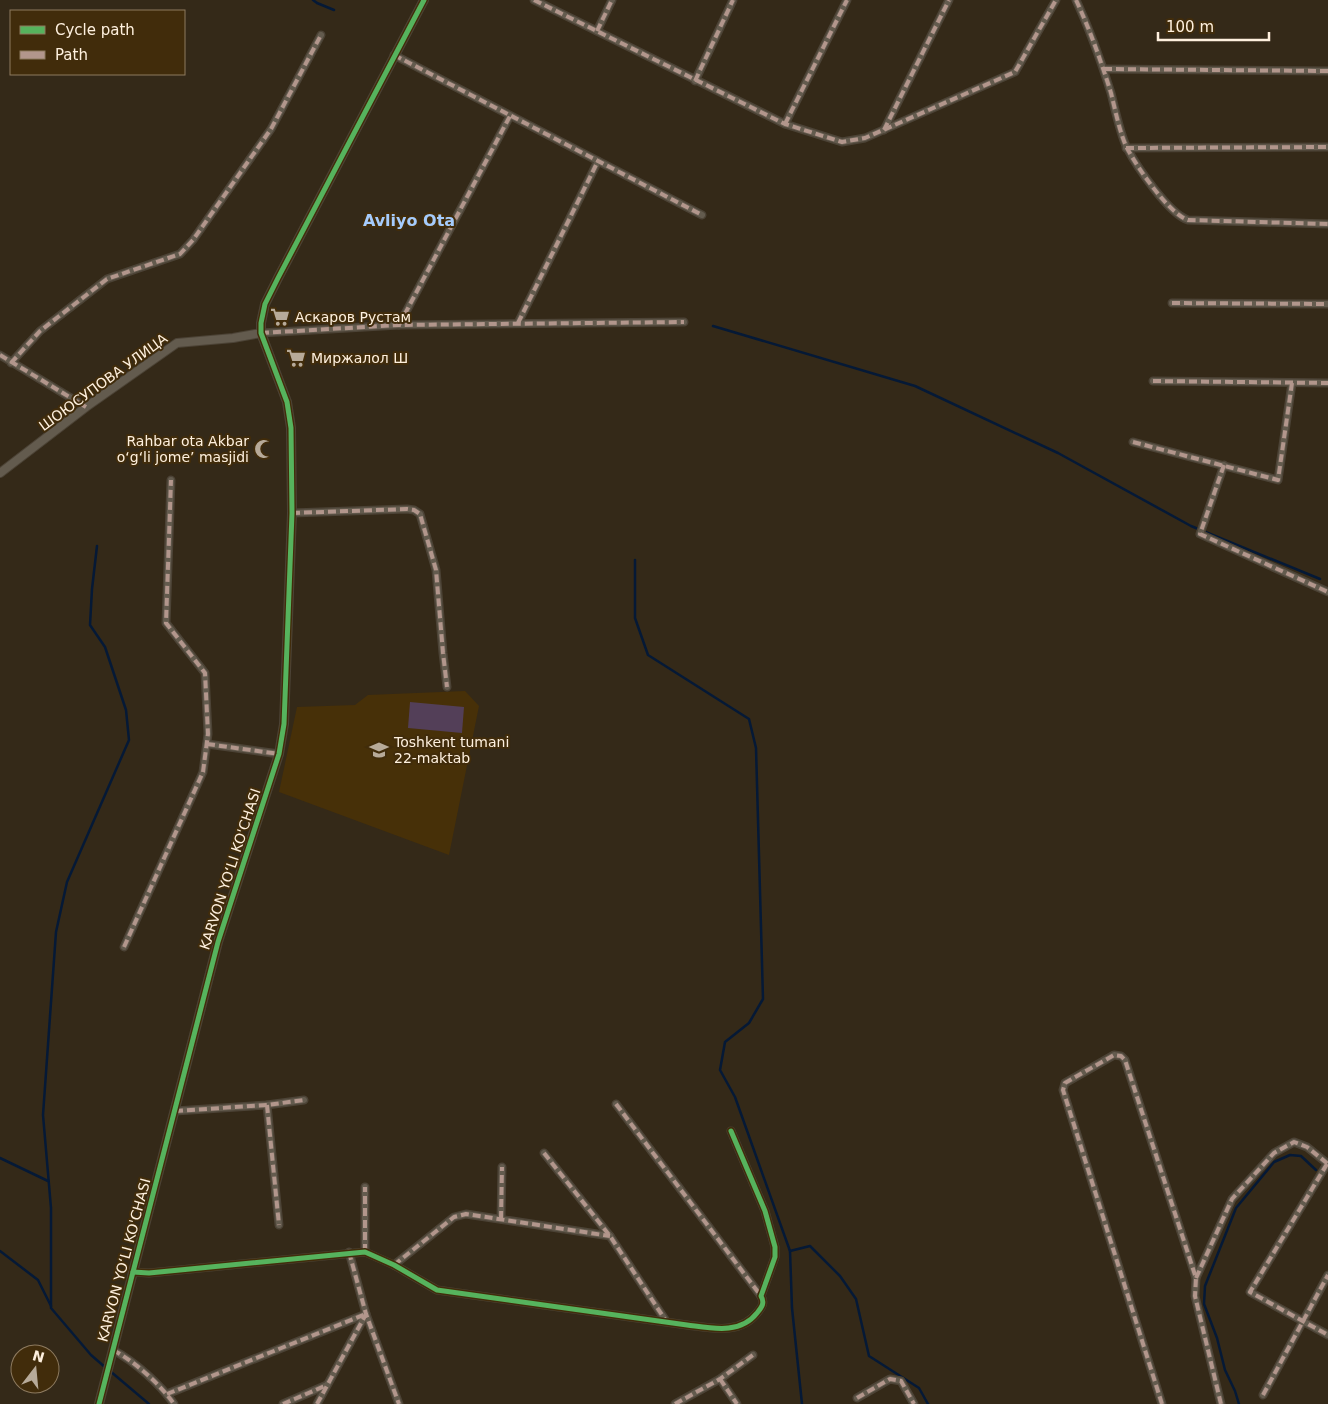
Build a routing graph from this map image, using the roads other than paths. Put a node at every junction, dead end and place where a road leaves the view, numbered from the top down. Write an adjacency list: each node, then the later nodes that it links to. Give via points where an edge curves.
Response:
1 (424, 0): 11 (street)
2 (534, 0): 9 (street)
3 (612, 0): 9 (street)
4 (733, 0): 14 (street)
5 (848, 0): 16 (street)
6 (949, 0): 17 (street)
7 (1056, 0): 17 (street, via 1015,72)
8 (1076, 0): 12 (street)
9 (597, 31): 14 (street)
10 (321, 35): 30 (street, via 271,129 180,254 107,279 40,331)
11 (394, 55): 15 (street); 28 (street, via 269,296)
12 (1104, 69): 13 (street); 19 (street)
13 (1328, 71)
14 (695, 81): 16 (street)
15 (510, 116): 20 (street); 27 (street)
16 (785, 124): 17 (street, via 842,142)
17 (884, 130)
18 (1328, 147): 19 (street)
19 (1126, 148): 22 (street, via 1161,198 1183,219)
20 (598, 161): 21 (street); 26 (street)
21 (702, 214)
22 (1328, 224)
23 (1172, 303): 24 (street)
24 (1328, 304)
25 (684, 322): 26 (street)
26 (518, 323): 27 (street)
27 (399, 325): 28 (street)
28 (261, 333): 34 (street, ШОЮСУПОВА УЛИЦА, via 177,343); 39 (street, KARVON YO‘LI KO'CHASI, via 287,402 291,428)
29 (0, 355): 30 (street)
30 (11, 363): 34 (street)
31 (1153, 381): 32 (street)
32 (1292, 383): 33 (street); 36 (street, via 1278,480)
33 (1328, 383)
34 (86, 407): 37 (street, ШОЮСУПОВА УЛИЦА)
35 (1133, 442): 36 (street)
36 (1224, 465): 40 (street, via 1200,534)
37 (0, 473)
38 (171, 480): 42 (street, via 166,623 204,673)
39 (292, 513): 41 (street, via 407,509 420,514 436,570); 43 (street, KARVON YO‘LI KO'CHASI, via 284,724)
40 (1328, 592)
41 (447, 687)
42 (207, 744): 43 (street); 44 (street, via 203,772)
43 (278, 754): 48 (street, KARVON YO‘LI KO'CHASI, via 218,942)
44 (124, 947)
45 (304, 1100): 47 (street)
46 (616, 1104): 63 (street)
47 (266, 1105): 48 (street); 55 (street)
48 (175, 1111): 60 (street, KARVON YO‘LI KO'CHASI)
49 (730, 1131): 63 (street, via 765,1211 775,1247 775,1257)
50 (544, 1153): 56 (street)
51 (1328, 1164): 62 (street, via 1307,1147 1294,1142 1274,1153 1232,1199); 65 (street, via 1250,1292)
52 (502, 1167): 54 (street)
53 (366, 1187): 58 (street)
54 (500, 1220): 56 (street); 59 (street, via 466,1214 454,1217)
55 (280, 1225)
56 (610, 1236): 66 (street)
57 (349, 1252): 58 (street); 60 (street, via 150,1273); 64 (street)
58 (365, 1252): 59 (street)
59 (394, 1265): 66 (street, via 437,1290)
60 (133, 1272): 68 (street, KARVON YO‘LI KO'CHASI)
61 (1328, 1275): 65 (street)
62 (1196, 1278): 83 (street, via 1125,1060 1114,1055 1065,1083 1063,1090); 84 (street, via 1195,1296)
63 (762, 1296): 66 (street, via 762,1308 752,1320 738,1327 722,1329)
64 (366, 1314): 71 (street); 72 (street); 79 (street)
65 (1303, 1321): 67 (street); 73 (street)
66 (666, 1322)
67 (1328, 1335)
68 (113, 1350): 72 (street, via 125,1356); 75 (street, KARVON YO‘LI KO'CHASI)
69 (752, 1355): 70 (street)
70 (720, 1379): 80 (street); 81 (street)
71 (327, 1385): 77 (street); 78 (street)
72 (167, 1394): 76 (street)
73 (1263, 1395)
74 (857, 1398): 82 (street, via 895,1379 901,1381)
75 (99, 1404)
76 (174, 1404)
77 (283, 1404)
78 (318, 1404)
79 (399, 1404)
80 (675, 1404)
81 (737, 1404)
82 (914, 1404)
83 (1162, 1404)
84 (1221, 1404)

